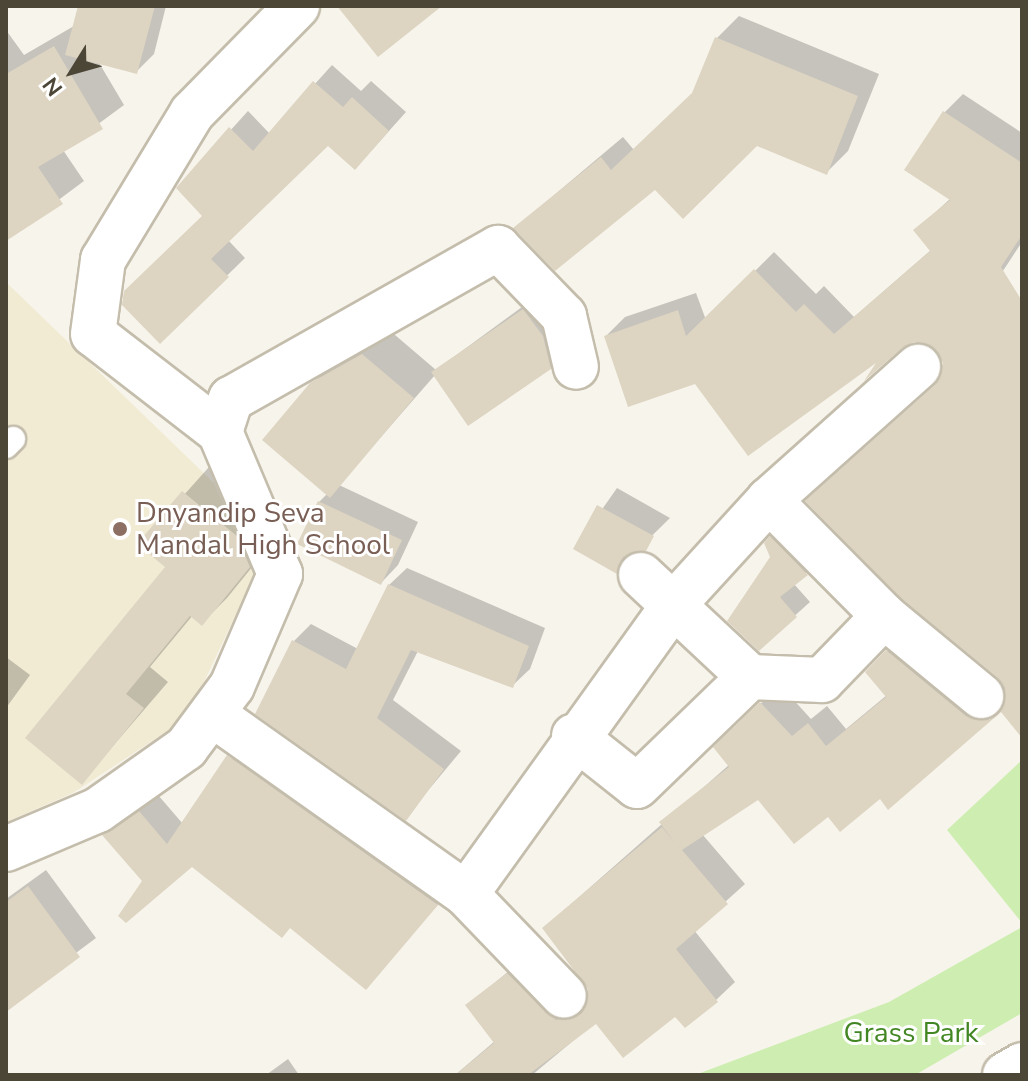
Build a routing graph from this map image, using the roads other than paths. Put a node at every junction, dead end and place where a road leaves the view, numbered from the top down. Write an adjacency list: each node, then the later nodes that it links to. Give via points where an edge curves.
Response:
1 (297, 6): 4 (street, via 192,113 103,260 93,334)
2 (576, 367): 4 (street, via 564,316 536,280 498,248 231,399)
3 (918, 367): 5 (street)
4 (220, 432): 11 (street, via 280,574 232,686)
5 (769, 500): 7 (street); 8 (street)
6 (641, 575): 7 (street)
7 (675, 603): 9 (street); 12 (street)
8 (884, 616): 9 (street, via 822,680); 10 (street)
9 (750, 677): 12 (street, via 637,786)
10 (981, 696)
11 (212, 714): 13 (street, via 186,748 98,810); 14 (street)
12 (574, 736): 14 (street)
13 (6, 849)
14 (466, 894): 15 (street)
15 (564, 996)
16 (1022, 1065): 17 (street)
17 (1005, 1075)

